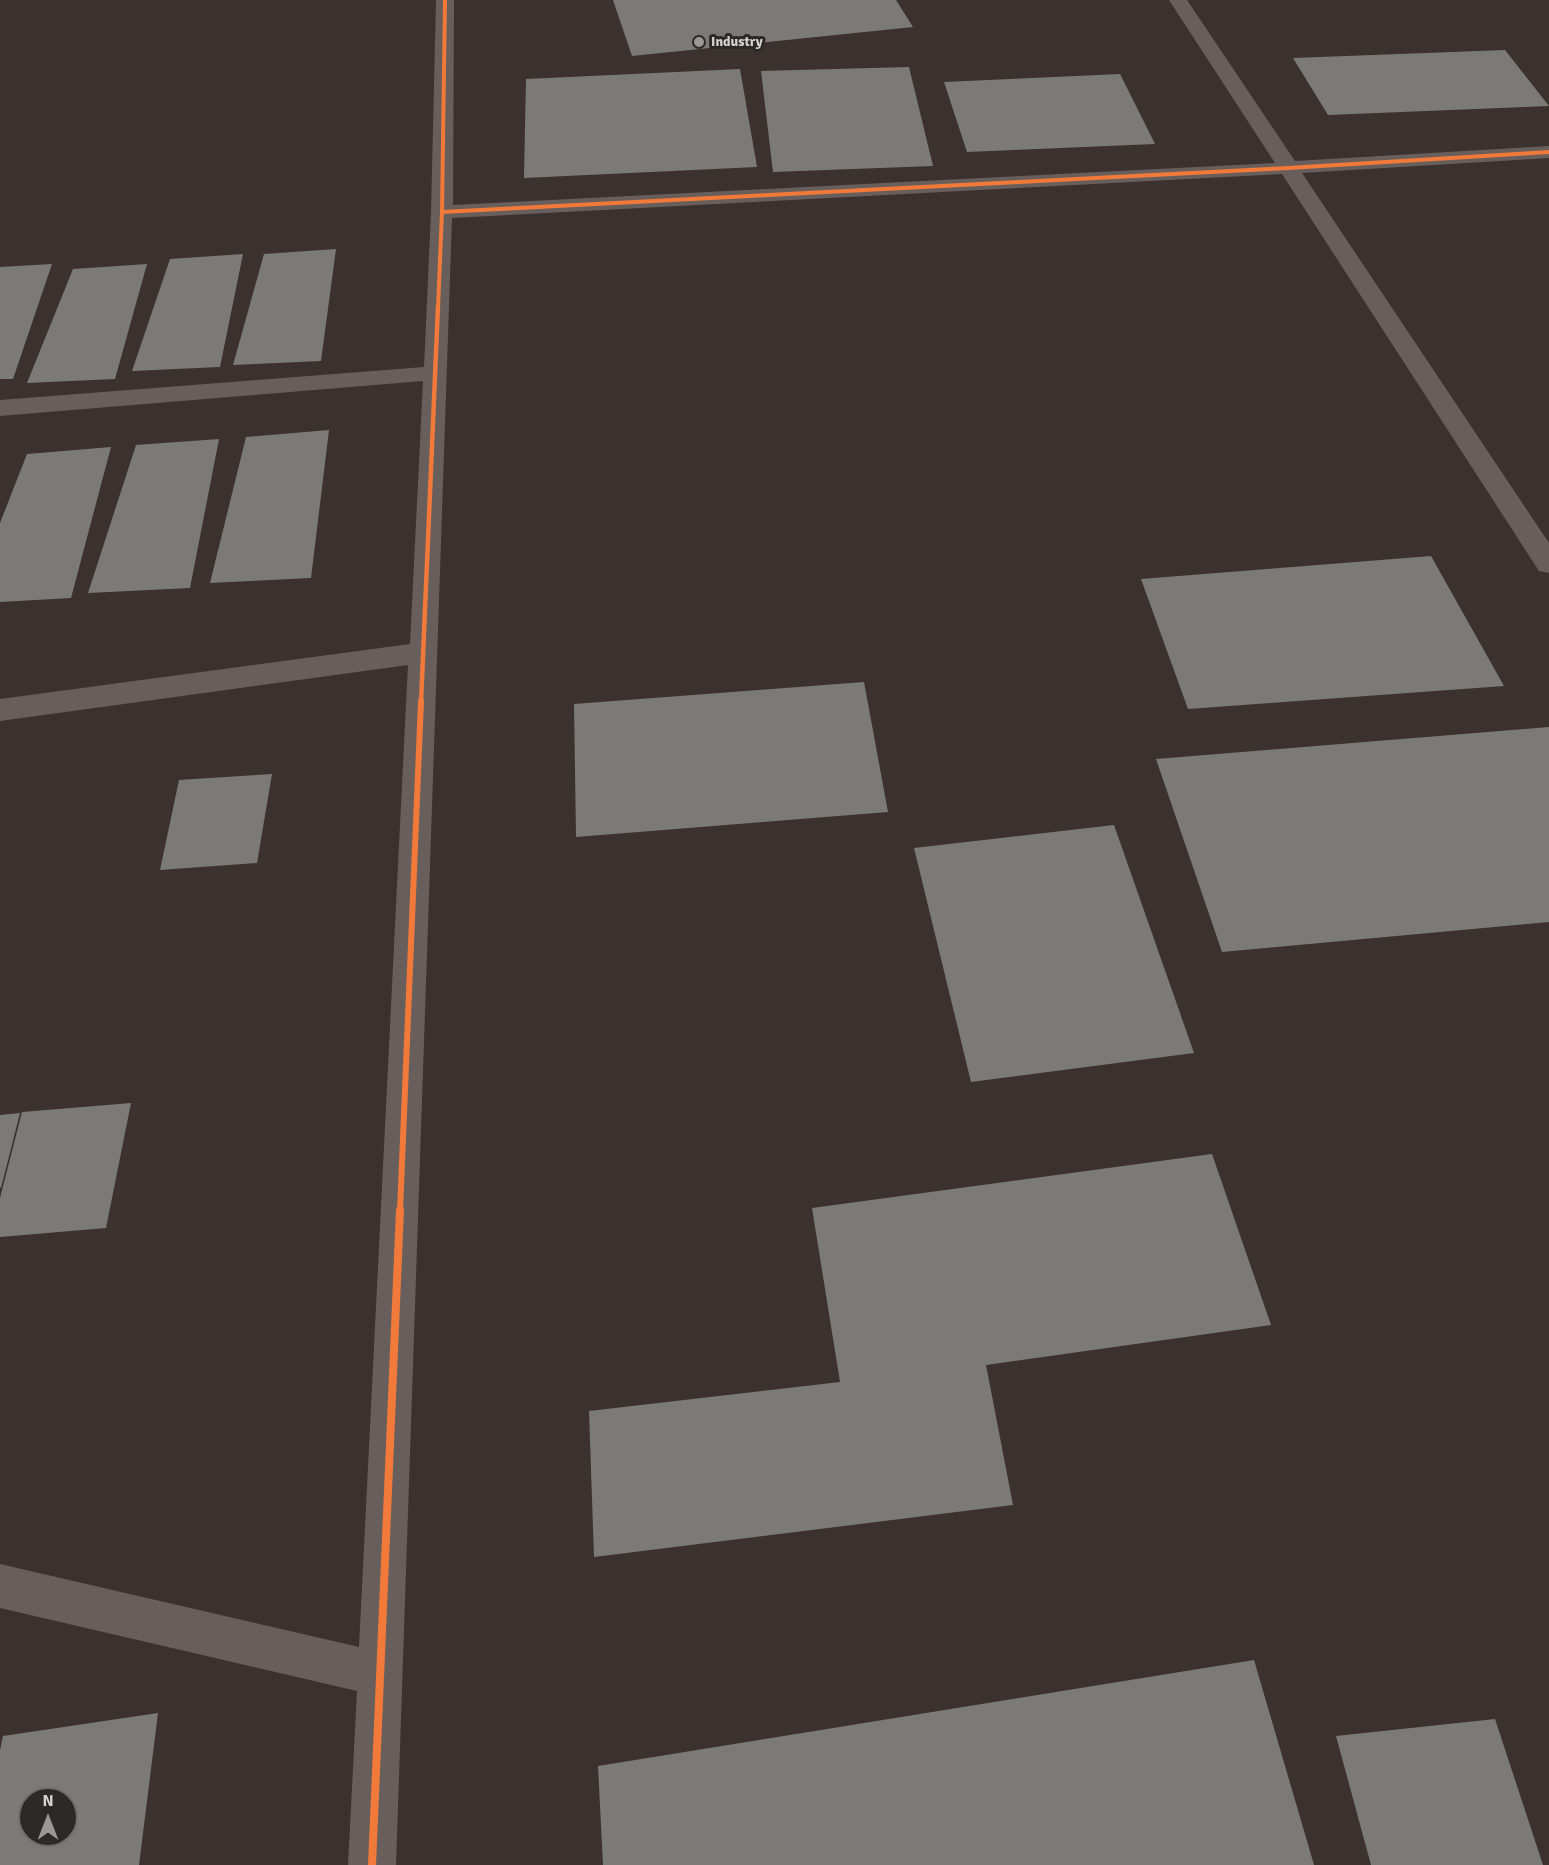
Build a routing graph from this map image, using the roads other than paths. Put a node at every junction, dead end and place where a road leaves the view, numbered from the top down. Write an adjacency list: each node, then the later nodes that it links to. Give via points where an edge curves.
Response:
1 (445, 0): 5 (street)
2 (1178, 0): 4 (street)
3 (1549, 152): 4 (street)
4 (1288, 168): 5 (street); 8 (street)
5 (442, 212): 6 (street)
6 (435, 374): 7 (street); 9 (street)
7 (0, 408)
8 (1549, 564)
9 (423, 653): 10 (street); 12 (street)
10 (0, 710)
11 (0, 1586): 12 (street)
12 (380, 1674): 13 (street)
13 (372, 1865)

